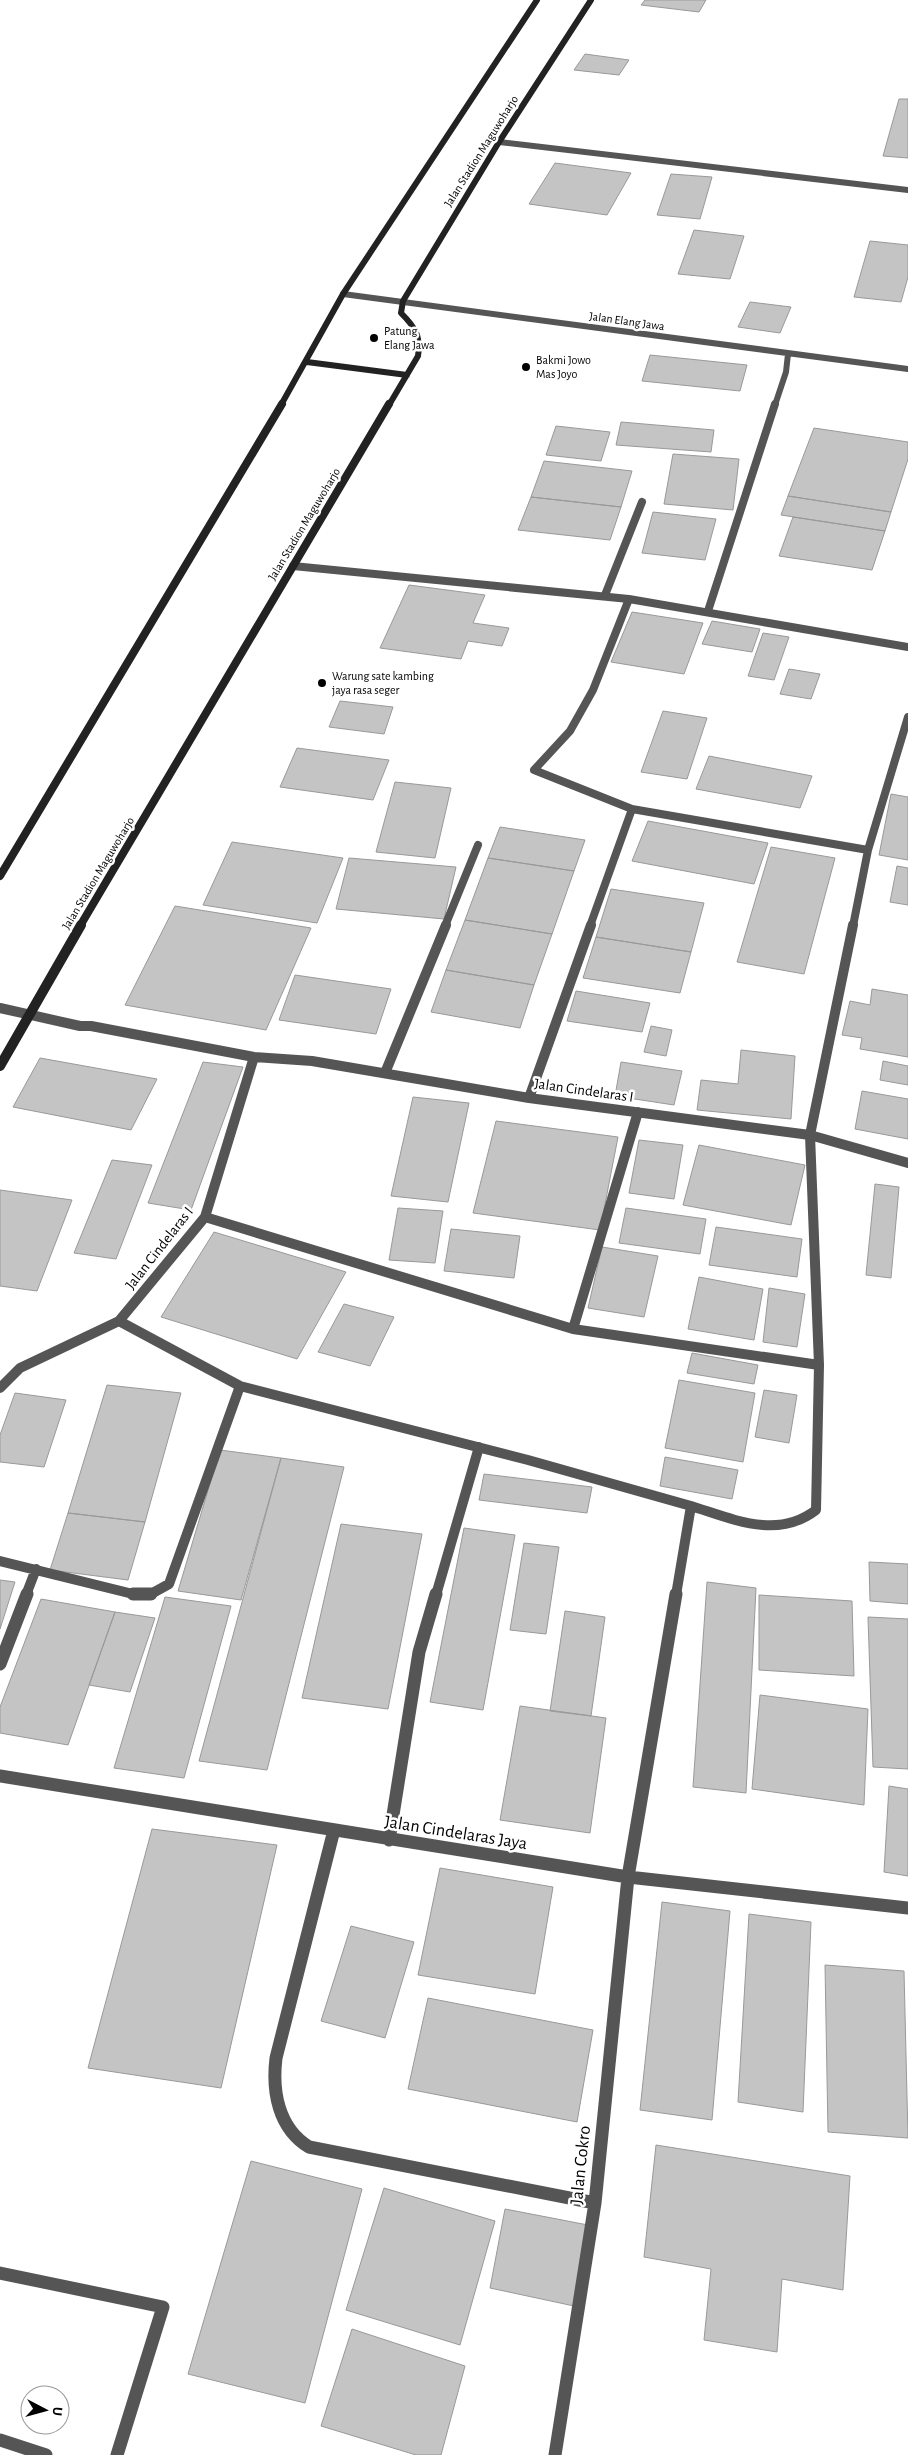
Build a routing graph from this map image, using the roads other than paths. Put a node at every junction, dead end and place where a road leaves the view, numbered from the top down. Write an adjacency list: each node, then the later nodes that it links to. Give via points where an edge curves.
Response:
1 (537, 0): 5 (main road)
2 (591, 0): 3 (main road, Jalan Stadion Maguwoharjo)
3 (499, 142): 4 (street); 6 (main road, Jalan Stadion Maguwoharjo)
4 (908, 190)
5 (343, 294): 6 (street, Jalan Elang Jawa); 8 (main road)
6 (402, 301): 7 (street, Jalan Elang Jawa); 10 (main road, Jalan Stadion Maguwoharjo, via 401,313 414,326 421,342 418,356)
7 (788, 354): 9 (street, Jalan Elang Jawa); 15 (street, via 786,372)
8 (307, 362): 10 (main road); 21 (main road)
9 (908, 369)
10 (406, 375): 12 (main road, Jalan Stadion Maguwoharjo)
11 (642, 502): 13 (street)
12 (293, 566): 13 (street); 23 (main road, Jalan Stadion Maguwoharjo)
13 (605, 596): 14 (street)
14 (629, 599): 15 (street); 18 (street, via 593,690 570,731 534,770)
15 (708, 611): 16 (street)
16 (908, 647)
17 (908, 717): 20 (street)
18 (632, 809): 20 (street); 27 (street)
19 (478, 845): 26 (street)
20 (868, 850): 29 (street)
21 (0, 876)
22 (0, 1008): 23 (street, Jalan Cindelaras I)
23 (28, 1014): 24 (street, Jalan Cindelaras I); 25 (main road, Jalan Stadion Maguwoharjo)
24 (254, 1057): 26 (street, Jalan Cindelaras I, via 312,1061); 31 (street, Jalan Cindelaras I)
25 (0, 1066)
26 (385, 1073): 27 (street, Jalan Cindelaras I)
27 (529, 1098): 28 (street, Jalan Cindelaras I)
28 (638, 1112): 29 (street, Jalan Cindelaras I); 33 (street)
29 (810, 1136): 30 (street, Jalan Cindelaras I); 34 (street)
30 (908, 1163)
31 (205, 1217): 32 (street, Jalan Cindelaras I); 33 (street)
32 (119, 1321): 35 (street); 36 (street, Jalan Cindelaras I, via 20,1368)
33 (573, 1329): 34 (street)
34 (819, 1365): 38 (street, via 816,1510 807,1520 774,1526)
35 (240, 1386): 37 (street); 40 (street, via 169,1584 149,1595 137,1594)
36 (0, 1388)
37 (479, 1447): 38 (street); 44 (street, via 419,1652)
38 (690, 1506): 45 (street, Jalan Cokro)
39 (0, 1561): 40 (street)
40 (36, 1569): 41 (street)
41 (0, 1664)
42 (0, 1776): 43 (street, Jalan Cindelaras Jaya)
43 (334, 1830): 44 (street, Jalan Cindelaras Jaya); 47 (street, via 276,2058 274,2087 293,2135 310,2147)
44 (389, 1840): 45 (street, Jalan Cindelaras Jaya)
45 (628, 1877): 46 (street, Jalan Cindelaras Jaya); 47 (street, Jalan Cokro)
46 (908, 1908)
47 (595, 2203): 52 (street, Jalan Cokro)
48 (0, 2273): 51 (street, via 163,2307)
49 (0, 2440): 50 (street)
50 (46, 2455)
51 (117, 2455)
52 (555, 2455)

